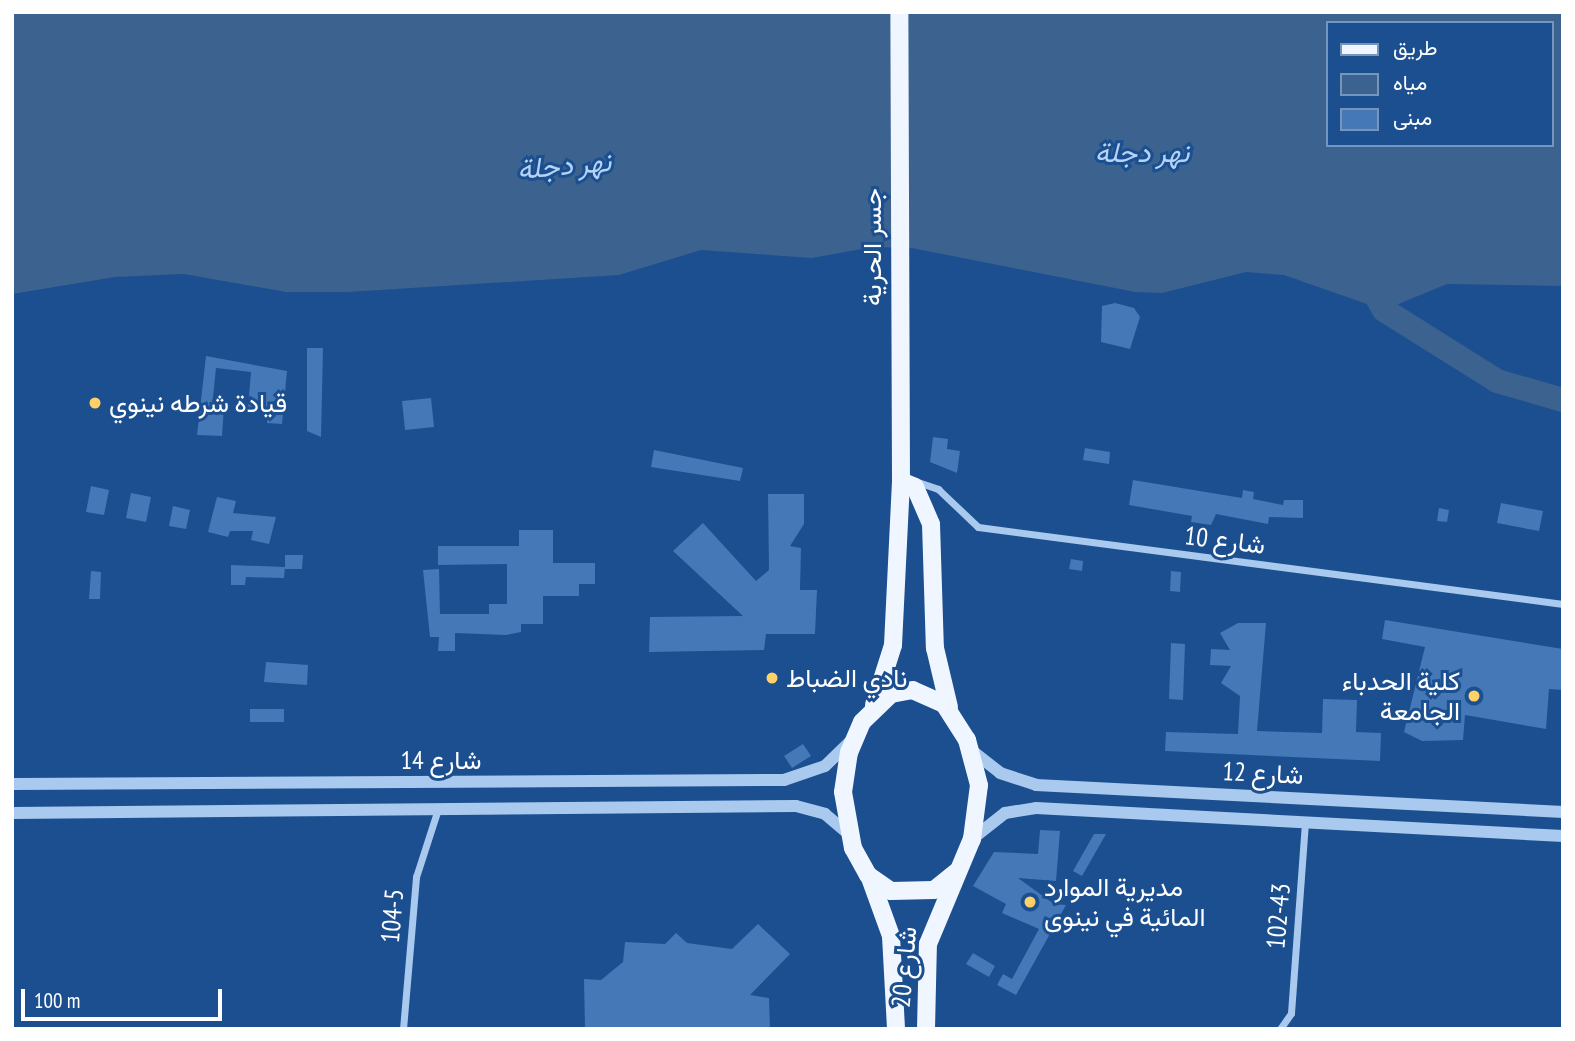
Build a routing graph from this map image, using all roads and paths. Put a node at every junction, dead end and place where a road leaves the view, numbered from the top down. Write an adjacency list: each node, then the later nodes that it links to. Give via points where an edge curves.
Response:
1 (899, 12): 2 (main road, جسر الحرية)
2 (901, 481): 3 (street, شارع 10, via 918,480 938,489 978,527); 4 (main road, جسر الحرية, via 893,645); 5 (main road, via 915,487 931,524 935,648)
3 (1563, 604)
4 (872, 708): 5 (main road, via 891,694 913,691 935,697); 6 (main road)
5 (951, 713): 7 (main road)
6 (855, 737): 8 (street, شارع 14, via 824,766 785,780); 15 (main road, via 843,792)
7 (971, 750): 9 (street, شارع 12, via 1000,773 1036,785); 17 (main road, via 979,794)
8 (12, 784)
9 (1476, 808): 11 (street, شارع 12); 14 (street)
10 (438, 809): 12 (street, شارع 14); 15 (street, شارع 14, via 796,806 825,814); 20 (street, 104-5, via 416,877)
11 (1563, 812)
12 (12, 813)
13 (1305, 823): 14 (street, شارع 12); 17 (street, شارع 12, via 1025,808 995,818); 23 (street, 102-43, via 1291,1013)
14 (1476, 832): 16 (street, شارع 12)
15 (848, 833): 19 (main road)
16 (1563, 836)
17 (972, 839): 18 (main road)
18 (956, 872): 19 (main road, via 933,890 905,894); 22 (main road, شارع 20, via 928,944)
19 (868, 875): 21 (main road, شارع 20, via 891,936)
20 (403, 1029)
21 (896, 1029)
22 (926, 1029)
23 (1280, 1029)

